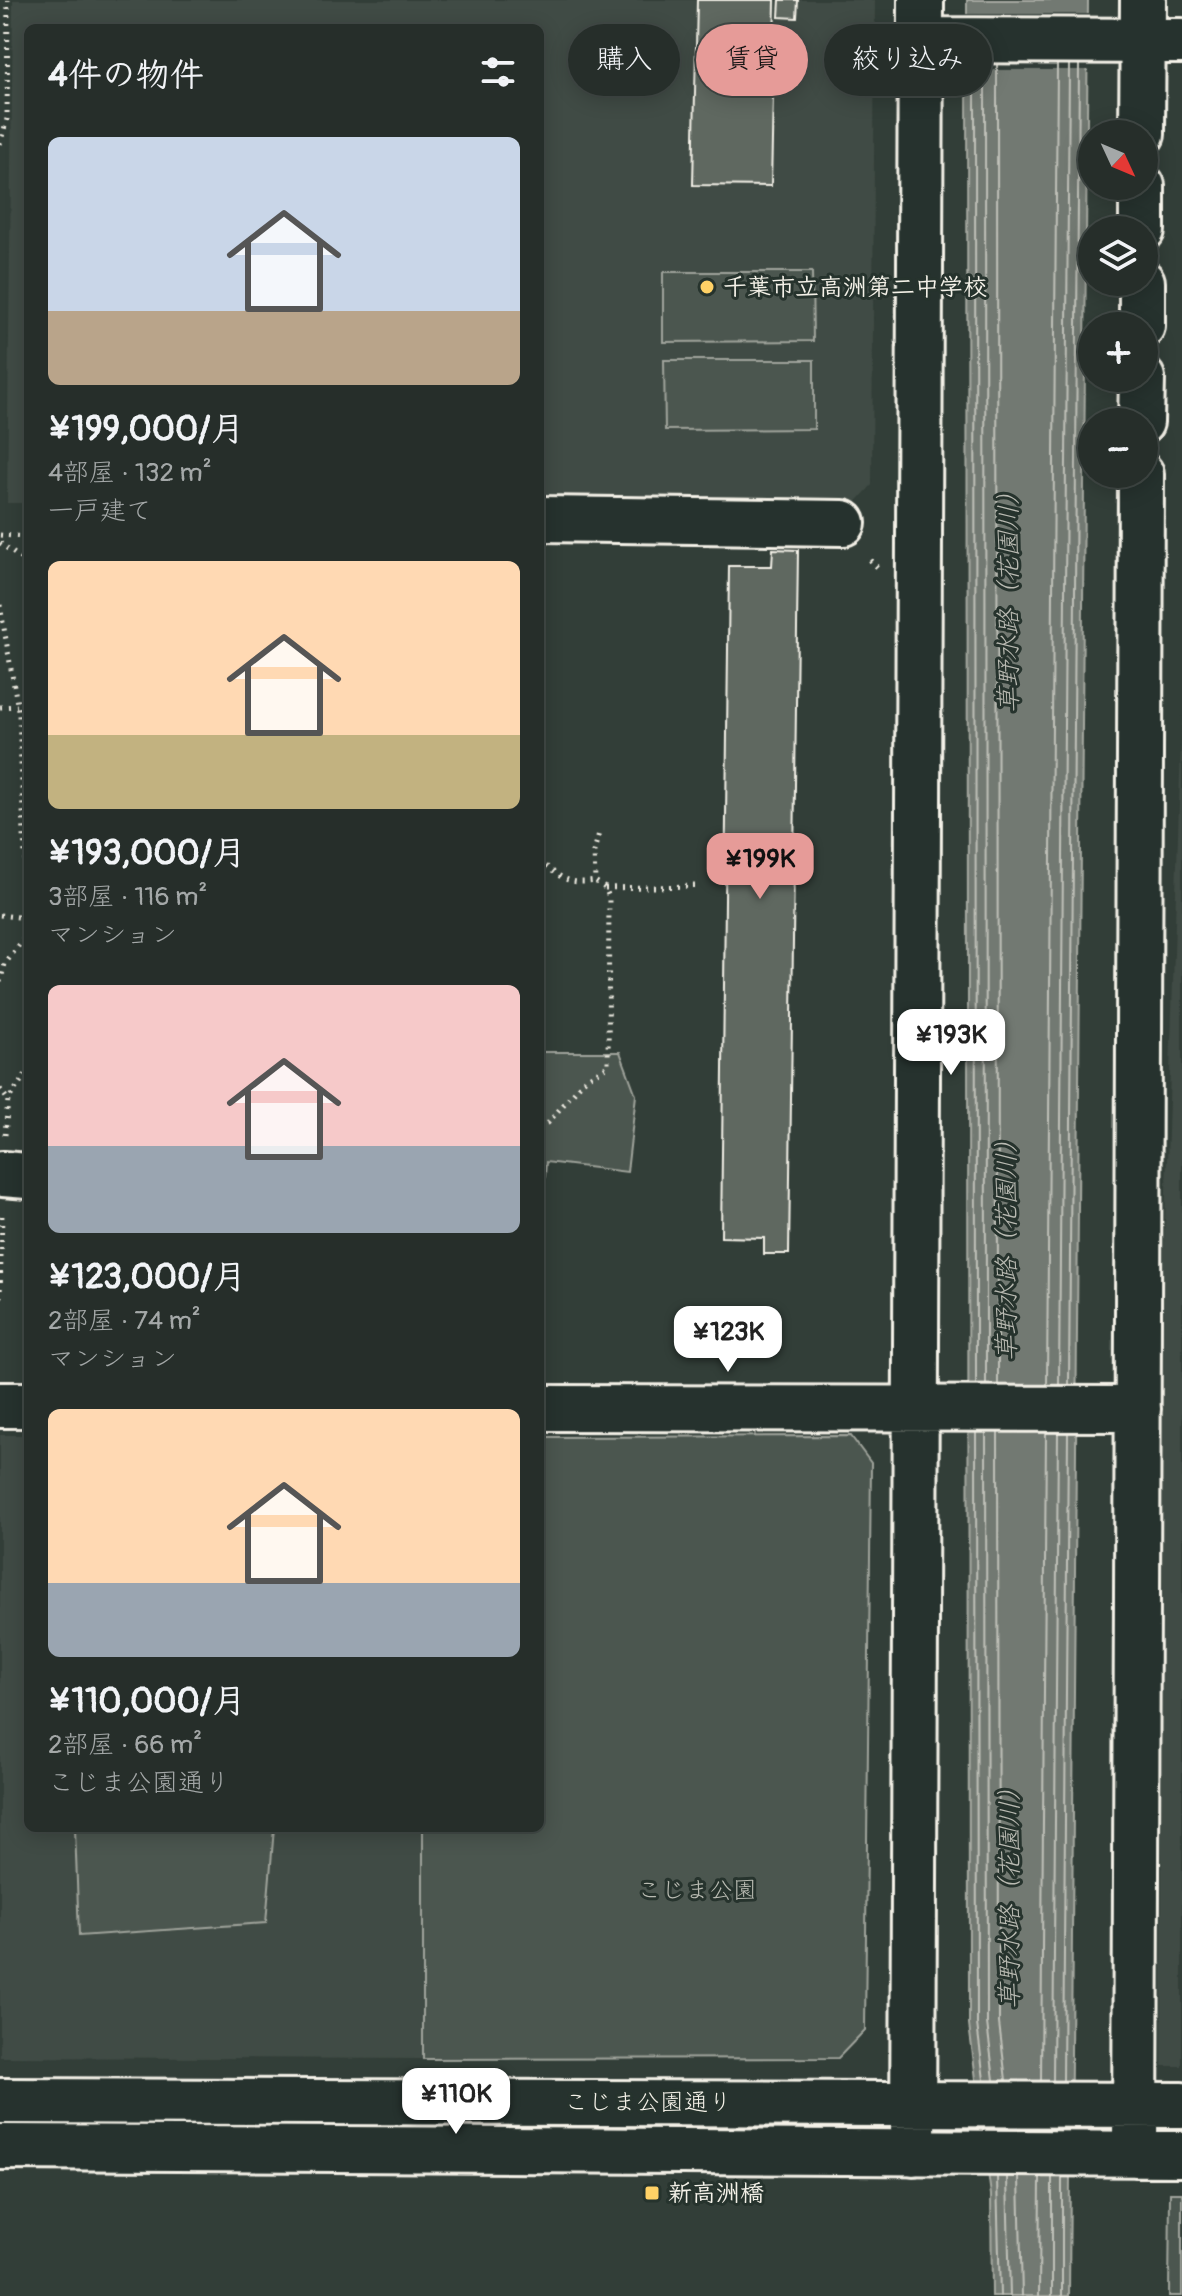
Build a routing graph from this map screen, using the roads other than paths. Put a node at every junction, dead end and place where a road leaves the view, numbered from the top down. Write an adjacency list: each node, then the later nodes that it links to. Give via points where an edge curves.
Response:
1 (921, 20): 2 (street); 10 (street)
2 (1156, 27): 3 (street)
3 (1144, 120)
4 (1141, 488): 11 (street)
5 (544, 519): 6 (street)
6 (843, 523)
7 (0, 1405): 8 (street)
8 (24, 1405)
9 (544, 1408): 10 (street)
10 (915, 1408): 11 (street); 13 (street)
11 (1138, 1409): 14 (street)
12 (0, 2101): 13 (street, こじま公園通り)
13 (913, 2103): 14 (street, こじま公園通り); 17 (street)
14 (1136, 2105): 15 (street); 18 (street)
15 (1182, 2105)
16 (0, 2147): 17 (street, こじま公園通り)
17 (913, 2153): 18 (street, こじま公園通り)
18 (1135, 2154): 19 (street)
19 (1182, 2154)

